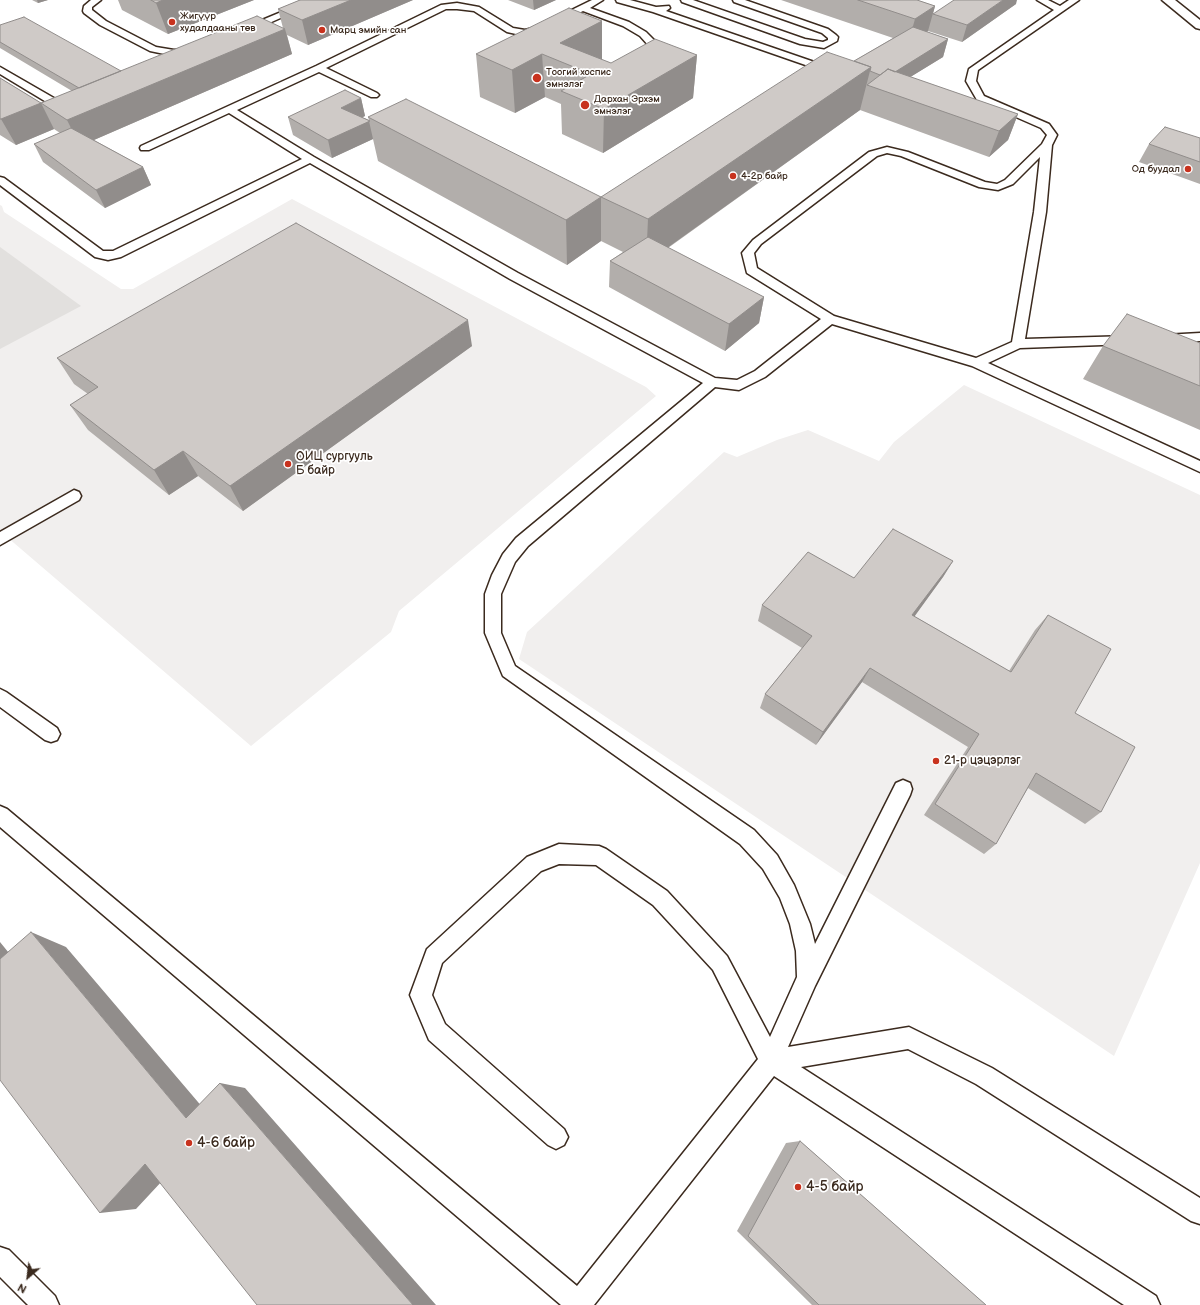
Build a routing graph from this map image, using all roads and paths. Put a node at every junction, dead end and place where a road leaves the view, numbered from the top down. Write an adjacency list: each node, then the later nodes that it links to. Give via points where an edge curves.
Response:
1 (97, 0): 16 (lane, via 88,6 87,11 153,49 174,53)
2 (317, 0): 15 (lane)
3 (599, 0): 11 (lane)
4 (620, 0): 12 (lane)
5 (679, 0): 12 (lane, via 667,8)
6 (685, 0): 7 (lane, via 803,42 824,44 832,41 833,37 825,31)
7 (737, 0)
8 (1040, 0): 13 (lane)
9 (1075, 0): 13 (lane)
10 (1168, 0): 14 (main road)
11 (582, 8): 17 (lane, via 626,24 654,45 654,53); 19 (lane, via 540,30 525,33 510,30 476,9 444,7)
12 (656, 10): 18 (lane)
13 (1061, 10): 24 (lane, via 974,69 971,81 980,98 1045,126 1052,134)
14 (1200, 26)
15 (239, 33)
16 (198, 49)
17 (636, 66)
18 (820, 67)
19 (320, 68): 21 (lane); 23 (lane)
20 (0, 70): 22 (lane)
21 (374, 95)
22 (62, 107)
23 (230, 109): 25 (lane); 26 (lane)
24 (1047, 145): 28 (lane, via 1009,182 998,187 983,185 904,154 887,150 873,154 757,242 748,253 751,270); 30 (lane, via 1040,212)
25 (145, 148)
26 (310, 159): 27 (lane, via 117,254 108,256 99,254); 32 (lane, via 514,276)
27 (0, 180)
28 (830, 319): 31 (lane); 32 (lane, via 760,374 739,385)
29 (1200, 337): 30 (lane)
30 (1018, 344): 31 (lane)
31 (977, 363): 33 (lane)
32 (712, 382): 40 (lane, via 522,542 500,575 494,594 493,633 509,671 747,837 770,862 787,892 800,924)
33 (1200, 467)
34 (74, 496): 35 (lane)
35 (0, 539)
36 (0, 697): 37 (lane)
37 (51, 734)
38 (903, 789): 40 (lane)
39 (0, 815): 45 (lane)
40 (808, 978): 41 (lane)
41 (771, 1061): 42 (lane, via 720,963 660,898 598,856 559,854 534,864 434,956 421,995 437,1032); 43 (lane, via 909,1038 984,1076); 45 (lane); 47 (lane)
42 (556, 1137)
43 (1200, 1212)
44 (0, 1259): 46 (lane)
45 (579, 1304)
46 (46, 1305)
47 (1147, 1305)

